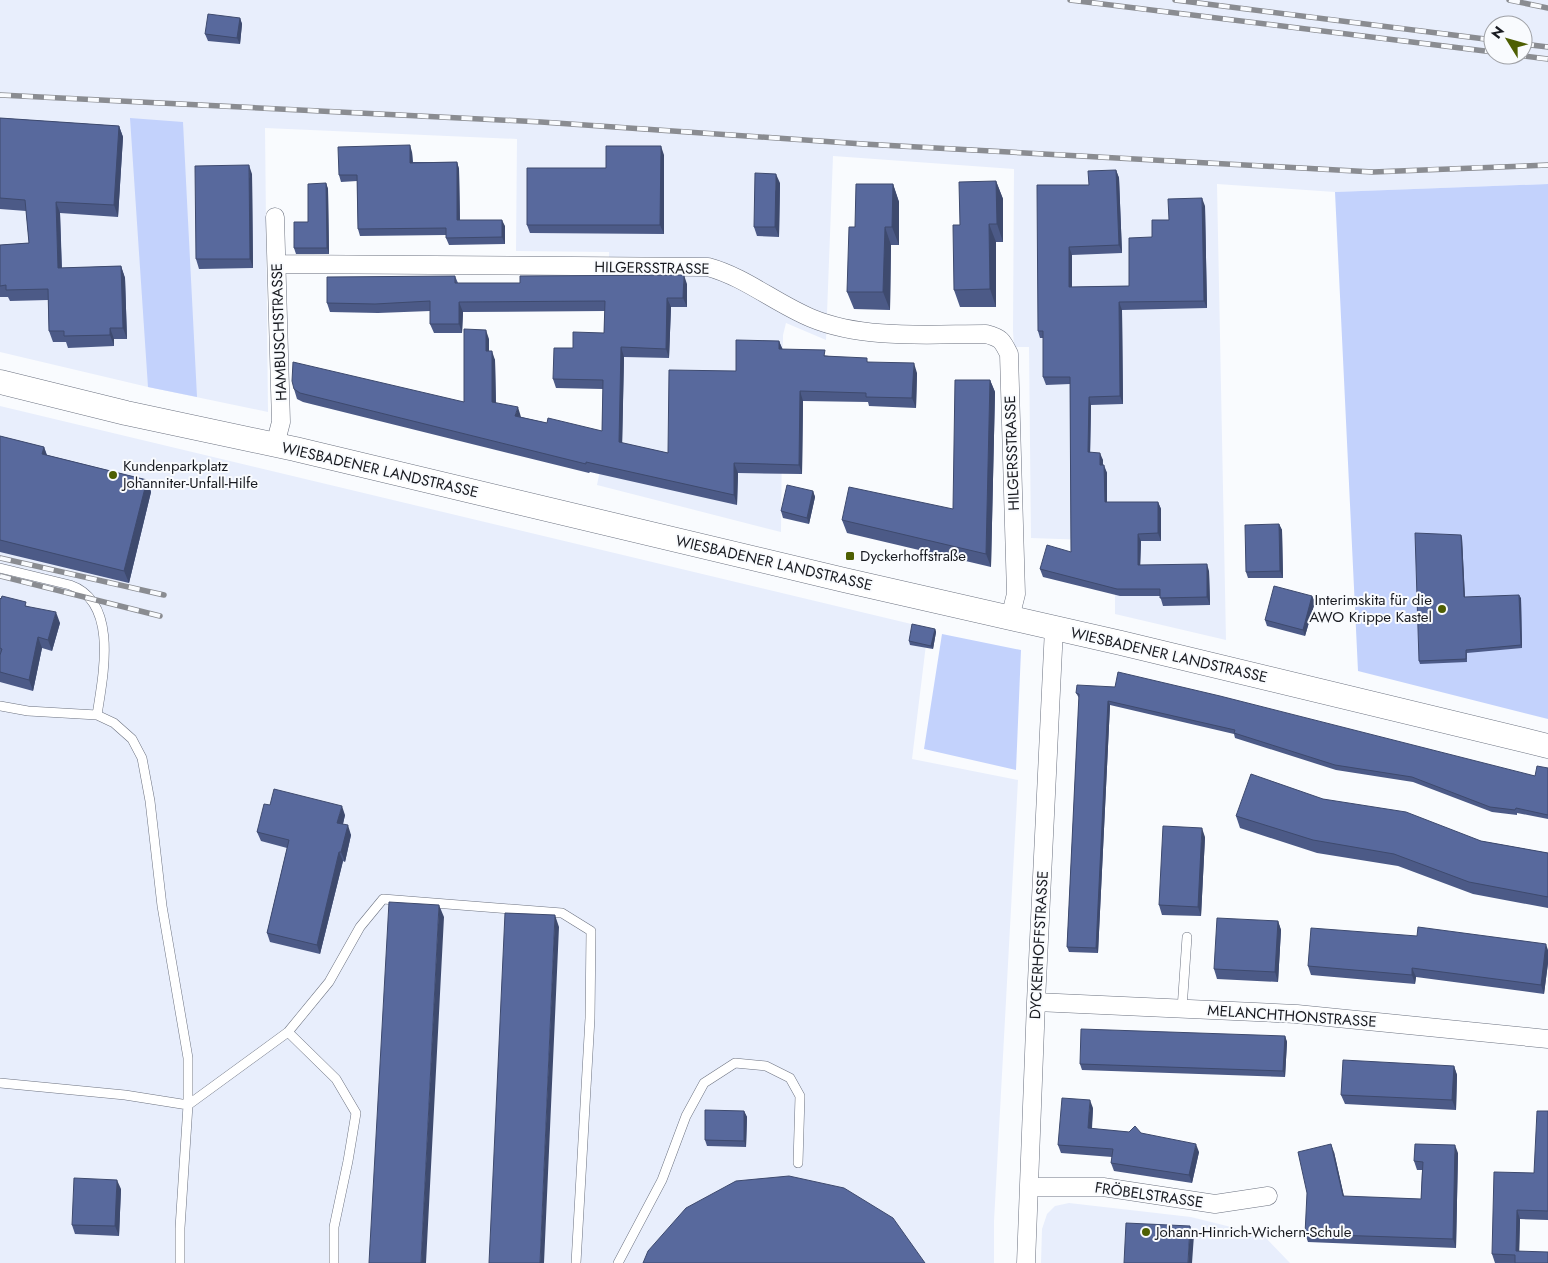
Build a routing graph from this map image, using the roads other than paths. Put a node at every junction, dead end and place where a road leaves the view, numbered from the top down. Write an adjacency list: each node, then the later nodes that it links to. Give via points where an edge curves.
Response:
1 (275, 217): 2 (street, HAMBUSCHSTRASSE)
2 (276, 264): 4 (street, HAMBUSCHSTRASSE, via 281,422); 6 (street, HILGERSSTRASSE, via 708,267 724,271 796,311 829,325 896,334 986,334 999,338 1009,354 1016,594)
3 (0, 382): 4 (main road, WIESBADENER LANDSTRASSE)
4 (275, 445): 6 (main road, WIESBADENER LANDSTRASSE)
5 (0, 568): 9 (lane, via 80,588 96,606 104,647 104,672)
6 (1010, 618): 7 (main road, WIESBADENER LANDSTRASSE)
7 (1054, 628): 10 (main road, WIESBADENER LANDSTRASSE); 12 (street, DYCKERHOFFSTRASSE)
8 (0, 706): 9 (lane)
9 (97, 715): 17 (lane, via 114,723 132,739 142,758 162,906 188,1058)
10 (1548, 746)
11 (1187, 936): 13 (lane)
12 (1036, 1002): 13 (street, MELANCHTHONSTRASSE); 19 (street, DYCKERHOFFSTRASSE)
13 (1182, 1009): 15 (street, MELANCHTHONSTRASSE, via 1297,1014)
14 (288, 1032): 17 (lane); 22 (lane, via 336,1079 356,1113 334,1227); 23 (lane, via 329,982 360,927 383,899 562,913 591,931 590,1018)
15 (1548, 1038)
16 (0, 1083): 17 (lane, via 125,1095)
17 (188, 1105): 21 (lane)
18 (798, 1163): 24 (lane, via 800,1096 790,1078 766,1066 735,1063 704,1083 686,1116 662,1180)
19 (1029, 1187): 20 (street, FRÖBELSTRASSE, via 1103,1186 1215,1204); 25 (street, DYCKERHOFFSTRASSE)
20 (1268, 1196)
21 (180, 1263)
22 (334, 1263)
23 (576, 1263)
24 (618, 1263)
25 (1026, 1263)

